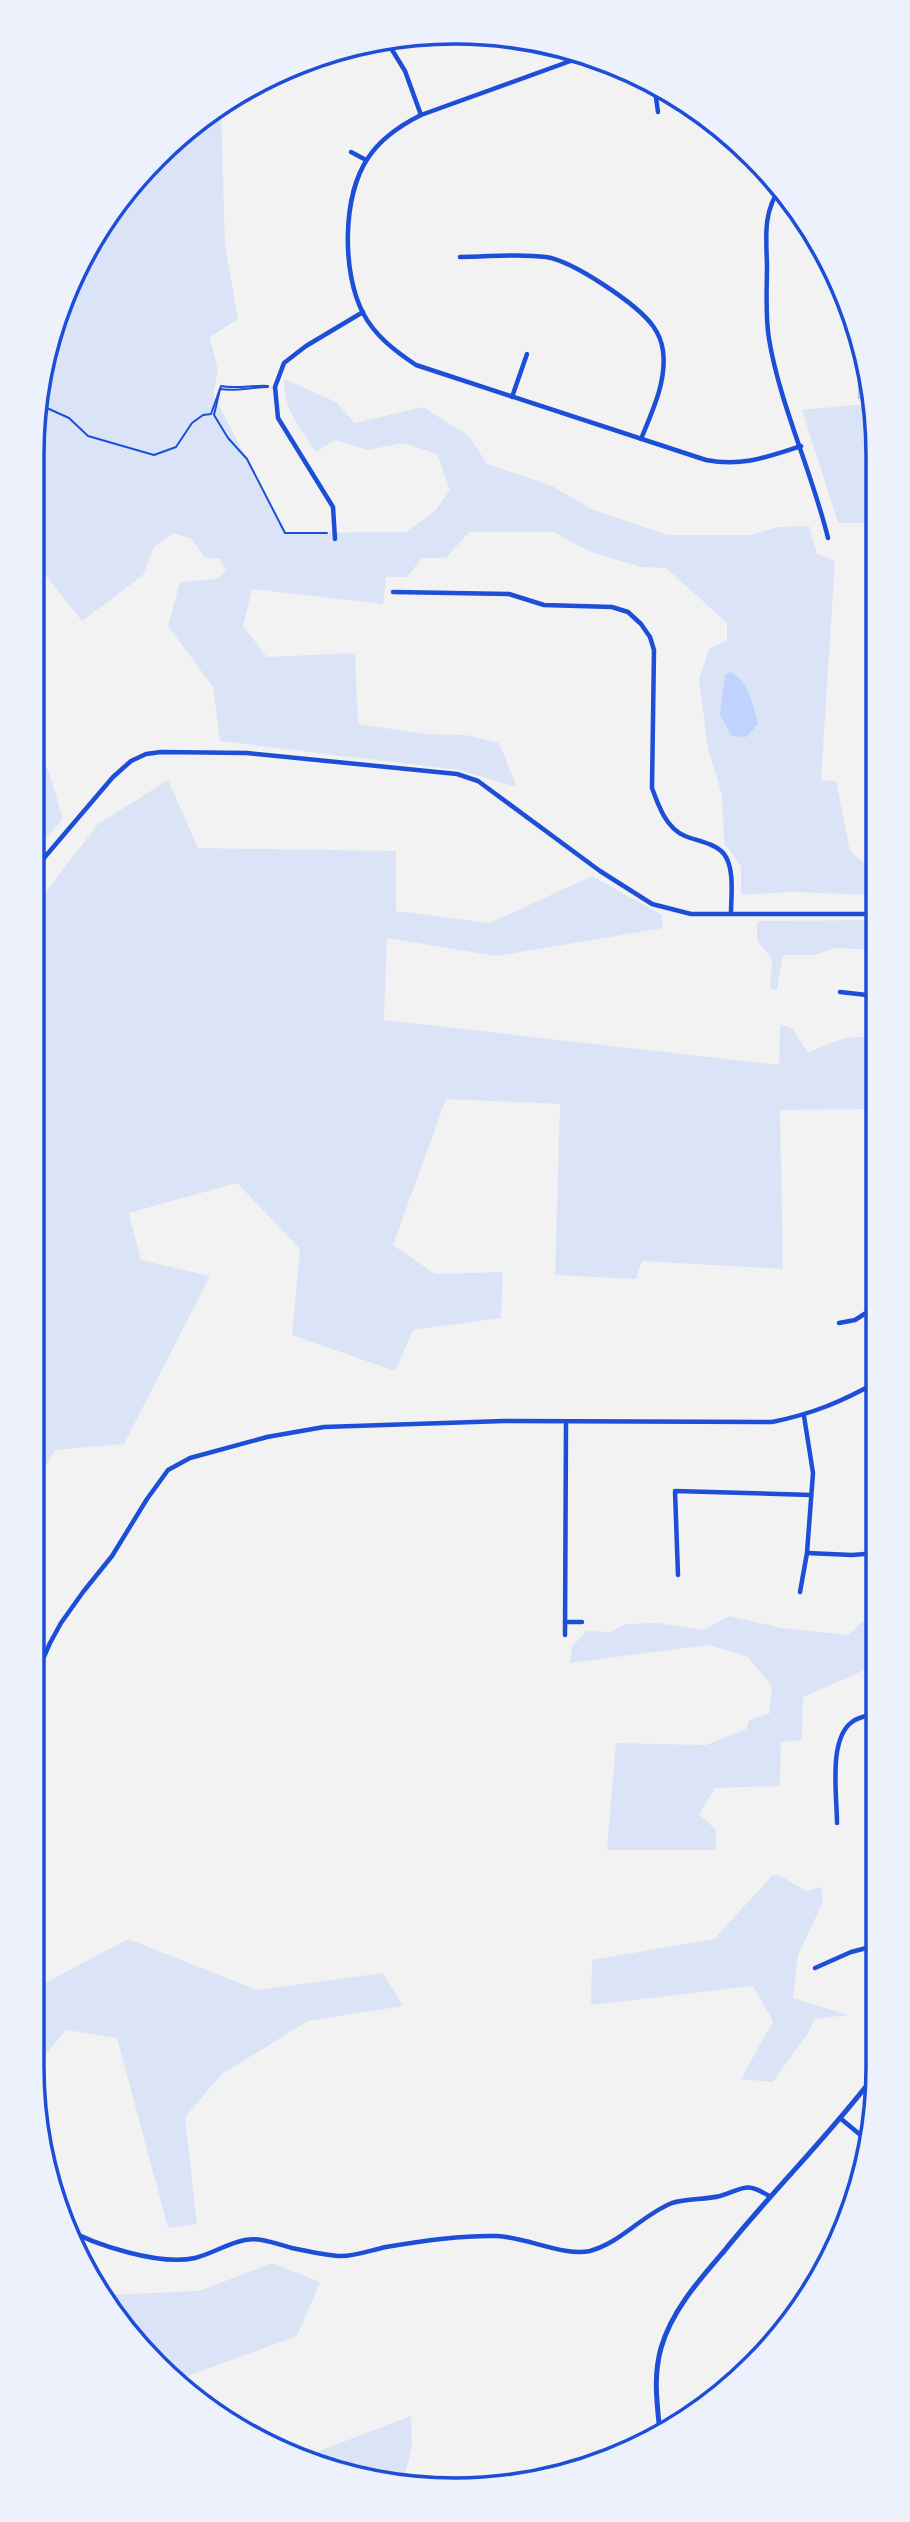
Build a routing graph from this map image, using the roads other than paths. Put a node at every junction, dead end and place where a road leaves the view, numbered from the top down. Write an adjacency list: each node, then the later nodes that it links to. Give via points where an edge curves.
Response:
1 (391, 49): 5 (street)
2 (571, 61): 5 (street)
3 (656, 96): 4 (street)
4 (658, 112)
5 (421, 115): 7 (street, via 388,136)
6 (351, 152): 7 (street)
7 (366, 160): 10 (street, via 352,196 348,243)
8 (775, 197): 14 (street, via 766,221 768,336)
9 (460, 257): 13 (street, via 545,257 566,263 621,299 653,327 663,351 663,369)
10 (363, 312): 12 (street, via 377,333 416,365); 15 (street, via 284,363 275,387 278,418 333,507)
11 (527, 354): 12 (street)
12 (512, 397): 13 (street)
13 (641, 439): 14 (street, via 733,464)
14 (801, 446): 16 (street)
15 (333, 536)
16 (828, 538)
17 (393, 592): 19 (street, via 509,594 544,605 612,607 628,612 641,624 654,650 652,788 658,806 682,835 724,854 732,878)
18 (44, 859): 19 (street, via 131,761 161,752 247,753 457,774 478,781 600,872 652,904 691,914)
19 (731, 913): 20 (street)
20 (866, 914)
21 (840, 992): 22 (street)
22 (866, 995)
23 (866, 1313): 24 (street)
24 (839, 1323)
25 (866, 1388): 26 (street)
26 (804, 1416): 27 (street, via 772,1422); 28 (street, via 813,1473)
27 (566, 1423): 33 (street); 36 (street, via 324,1427 267,1437 178,1463 168,1469 112,1556 61,1623)
28 (811, 1495): 29 (street); 31 (street, via 675,1491)
29 (807, 1553): 30 (street); 32 (street)
30 (866, 1554)
31 (678, 1576)
32 (800, 1592)
33 (565, 1622): 34 (street); 35 (street)
34 (582, 1622)
35 (565, 1635)
36 (44, 1657)
37 (866, 1717): 38 (street, via 852,1721 840,1735)
38 (837, 1823)
39 (866, 1948): 40 (street)
40 (815, 1968)
41 (865, 2087): 42 (street)
42 (840, 2118): 43 (street); 44 (street)
43 (860, 2135)
44 (769, 2196): 45 (street, via 745,2187 717,2197 674,2202 622,2237 571,2253 534,2241 496,2236 417,2242 342,2256 246,2240 194,2259 169,2259 118,2251); 46 (street, via 695,2286 669,2328 657,2366)
45 (81, 2237)
46 (659, 2424)

